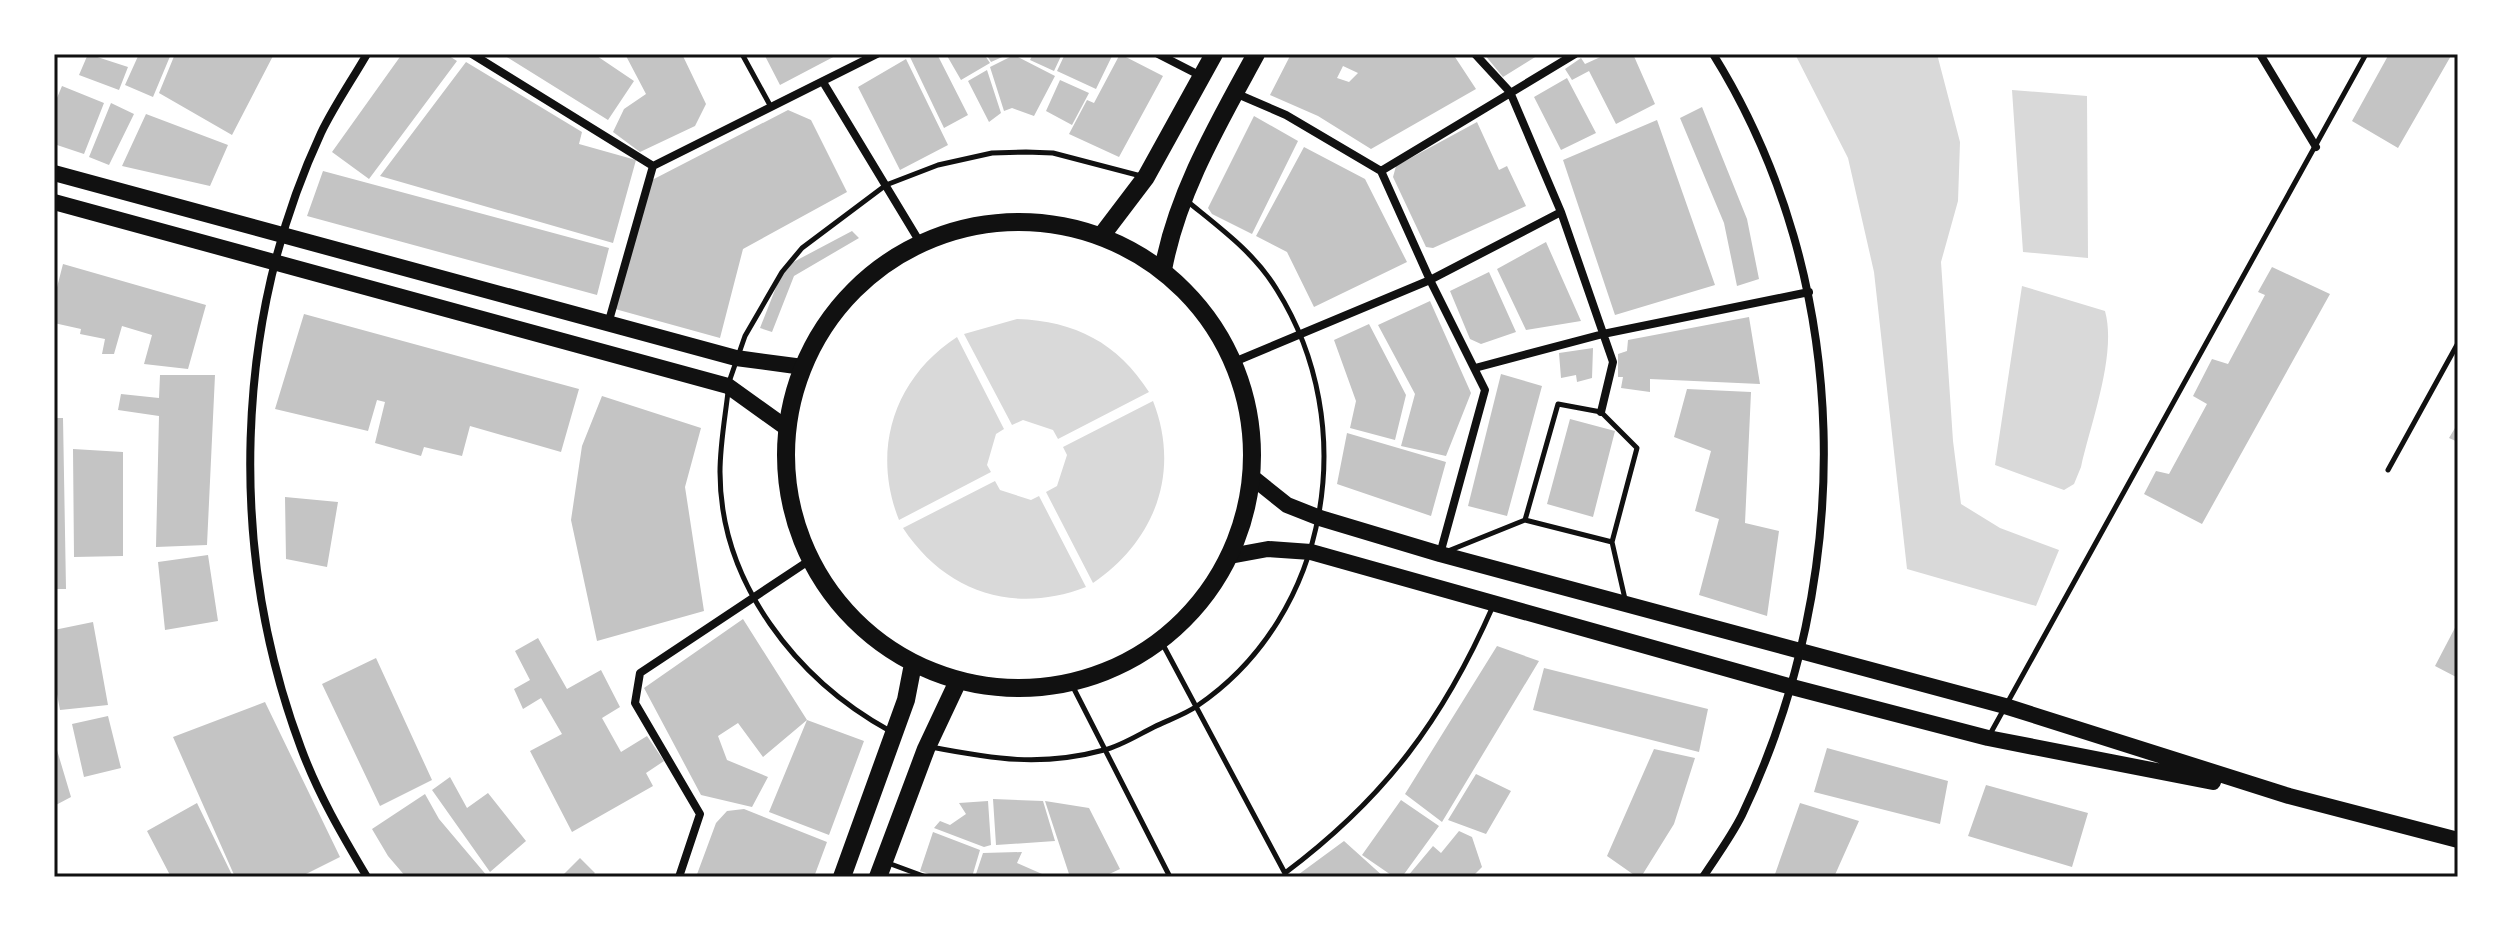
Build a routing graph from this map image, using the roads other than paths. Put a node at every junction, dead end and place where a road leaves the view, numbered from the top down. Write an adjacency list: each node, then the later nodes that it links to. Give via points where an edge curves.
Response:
1 (367, 54): 28 (street, via 321,133)
2 (472, 54): 19 (street)
3 (742, 54): 17 (lane)
4 (877, 54): 14 (street)
5 (1158, 54): 13 (street)
6 (1214, 54): 13 (main road)
7 (1256, 54): 15 (main road)
8 (1475, 54): 16 (street)
9 (1575, 54): 16 (street)
10 (1713, 54): 33 (street, via 1734,87 1778,187)
11 (2260, 54): 18 (street)
12 (2366, 54): 18 (lane)
13 (1202, 76): 22 (main road)
14 (823, 82): 17 (street); 23 (street)
15 (1235, 92): 20 (street, via 1286,115); 24 (main road)
16 (1510, 92): 20 (street); 26 (street)
17 (771, 108): 19 (street)
18 (2316, 147): 63 (lane)
19 (653, 166): 34 (street)
20 (1381, 171): 32 (street)
21 (54, 173): 28 (main road)
22 (1146, 177): 23 (lane, via 1053,153 992,153 938,165); 27 (main road)
23 (886, 185): 29 (street); 38 (lane, via 802,248 768,292)
24 (1184, 197): 31 (main road); 35 (lane, via 1251,254)
25 (54, 202): 30 (main road)
26 (1561, 212): 32 (street); 36 (street)
27 (1102, 235): 29 (main road, via 1051,222 998,221 947,232); 31 (main road)
28 (283, 237): 30 (street); 34 (main road)
29 (921, 244): 40 (main road, via 859,284 827,323)
30 (274, 264): 42 (main road); 73 (street, via 251,403 253,546 263,613 301,749 331,817)
31 (1163, 270): 39 (main road, via 1200,306)
32 (1430, 280): 35 (street); 41 (street)
33 (1809, 292): 36 (street); 58 (street, via 1825,422 1821,553)
34 (608, 325): 38 (main road)
35 (1302, 334): 39 (street); 47 (lane, via 1326,432)
36 (1603, 334): 41 (street); 43 (street, via 1613,362)
37 (2458, 343): 45 (lane)
38 (736, 358): 40 (main road); 42 (lane)
39 (1234, 362): 46 (main road, via 1250,419)
40 (803, 367): 44 (main road)
41 (1475, 368): 51 (street, via 1485,390)
42 (728, 386): 44 (main road); 54 (lane, via 720,472 726,522)
43 (1601, 412): 48 (lane, via 1558,404); 49 (lane, via 1637,448)
44 (788, 429): 53 (main road, via 794,518)
45 (2388, 470)
46 (1252, 477): 47 (main road, via 1287,505); 52 (main road)
47 (1320, 518): 50 (lane); 51 (main road)
48 (1525, 520): 49 (lane); 51 (lane)
49 (1612, 542): 55 (lane)
50 (1311, 552): 52 (main road, via 1268,549); 56 (main road); 64 (lane, via 1275,627 1231,678)
51 (1440, 554): 55 (main road)
52 (1230, 556): 57 (main road, via 1200,603)
53 (810, 560): 54 (street); 59 (main road, via 853,620)
54 (753, 598): 65 (lane, via 803,669 831,694); 74 (street, via 640,673 635,703 700,814)
55 (1626, 603): 58 (main road)
56 (1494, 605): 62 (main road); 72 (lane, via 1464,672 1385,785)
57 (1161, 641): 61 (main road, via 1118,667); 64 (lane)
58 (1802, 650): 62 (street); 63 (main road)
59 (913, 664): 60 (main road); 65 (main road)
60 (958, 681): 61 (main road, via 1021,689); 67 (main road)
61 (1071, 683): 68 (lane)
62 (1792, 687): 66 (main road); 78 (street, via 1740,818)
63 (2005, 706): 66 (lane); 69 (main road)
64 (1196, 707): 68 (lane); 72 (lane)
65 (894, 734): 75 (main road)
66 (1988, 738): 69 (main road)
67 (927, 747): 68 (lane, via 1002,761 1041,761); 71 (main road)
68 (1107, 750): 77 (lane)
69 (2289, 796): 70 (main road)
70 (2458, 840)
71 (881, 869): 76 (lane)
72 (1286, 875)
73 (367, 877)
74 (679, 877)
75 (842, 877)
76 (926, 877)
77 (1170, 877)
78 (1703, 877)

